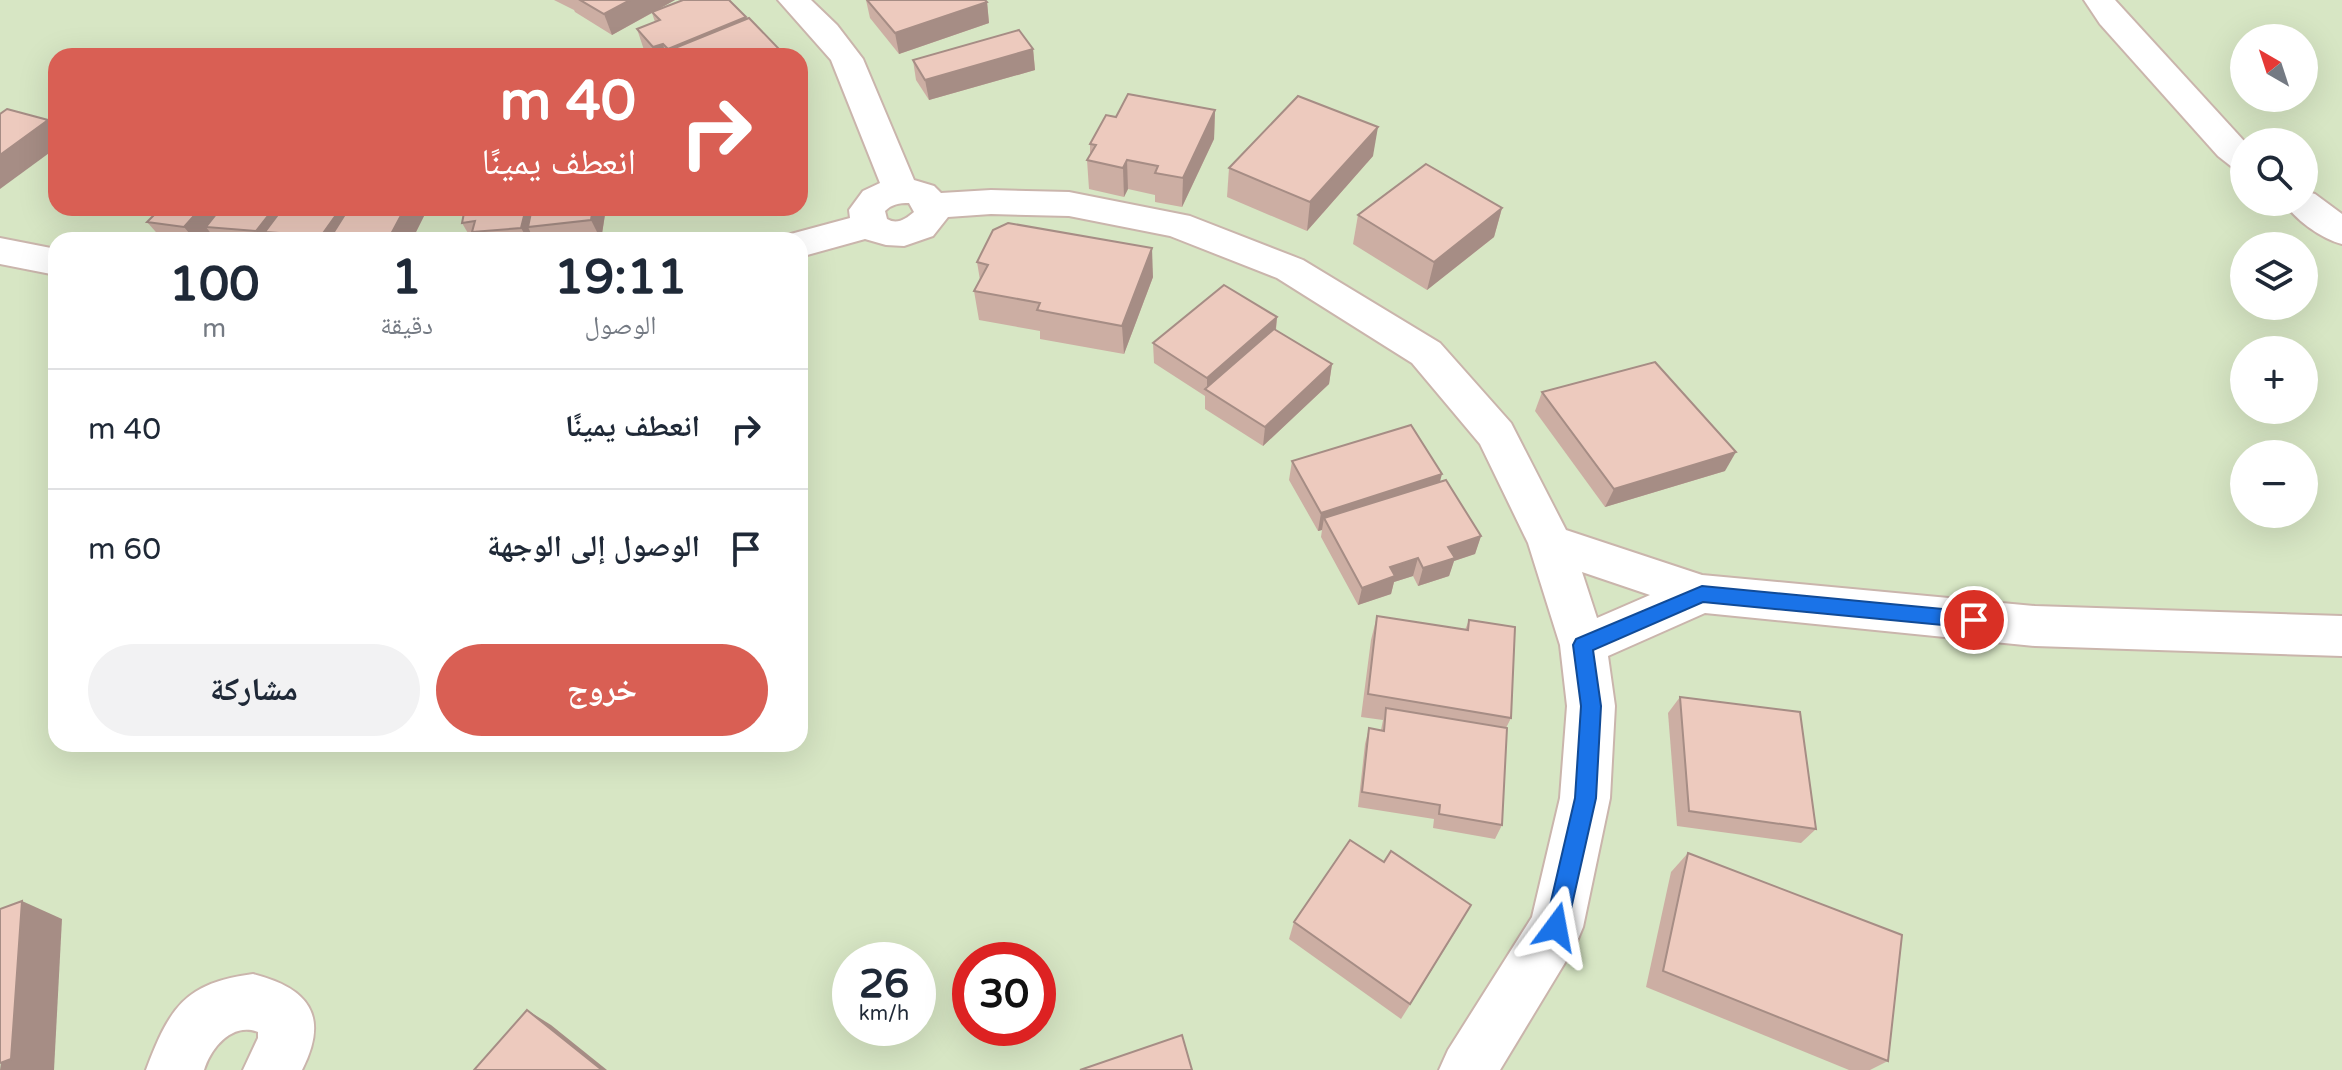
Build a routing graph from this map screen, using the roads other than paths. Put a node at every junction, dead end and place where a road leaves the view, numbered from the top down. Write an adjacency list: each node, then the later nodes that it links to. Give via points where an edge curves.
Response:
1 (793, 0): 4 (street, via 847,59)
2 (2099, 0): 3 (street)
3 (2230, 145)
4 (916, 198): 7 (street, via 888,192 867,210 870,225); 10 (street, via 1069,204 1177,225 1290,269 1426,353 1496,434)
5 (2318, 214): 6 (street)
6 (2342, 232)
7 (808, 242)
8 (0, 251): 9 (street)
9 (48, 260)
10 (1550, 543): 11 (street); 13 (street)
11 (1702, 594): 12 (street, via 2035,626); 13 (street)
12 (2342, 636)
13 (1583, 645): 16 (street, via 1591,706 1585,798 1556,927)
14 (173, 1069): 15 (street, via 194,1028 218,1010 255,999 275,1007 284,1018 286,1034)
15 (272, 1070)
16 (1468, 1070)

